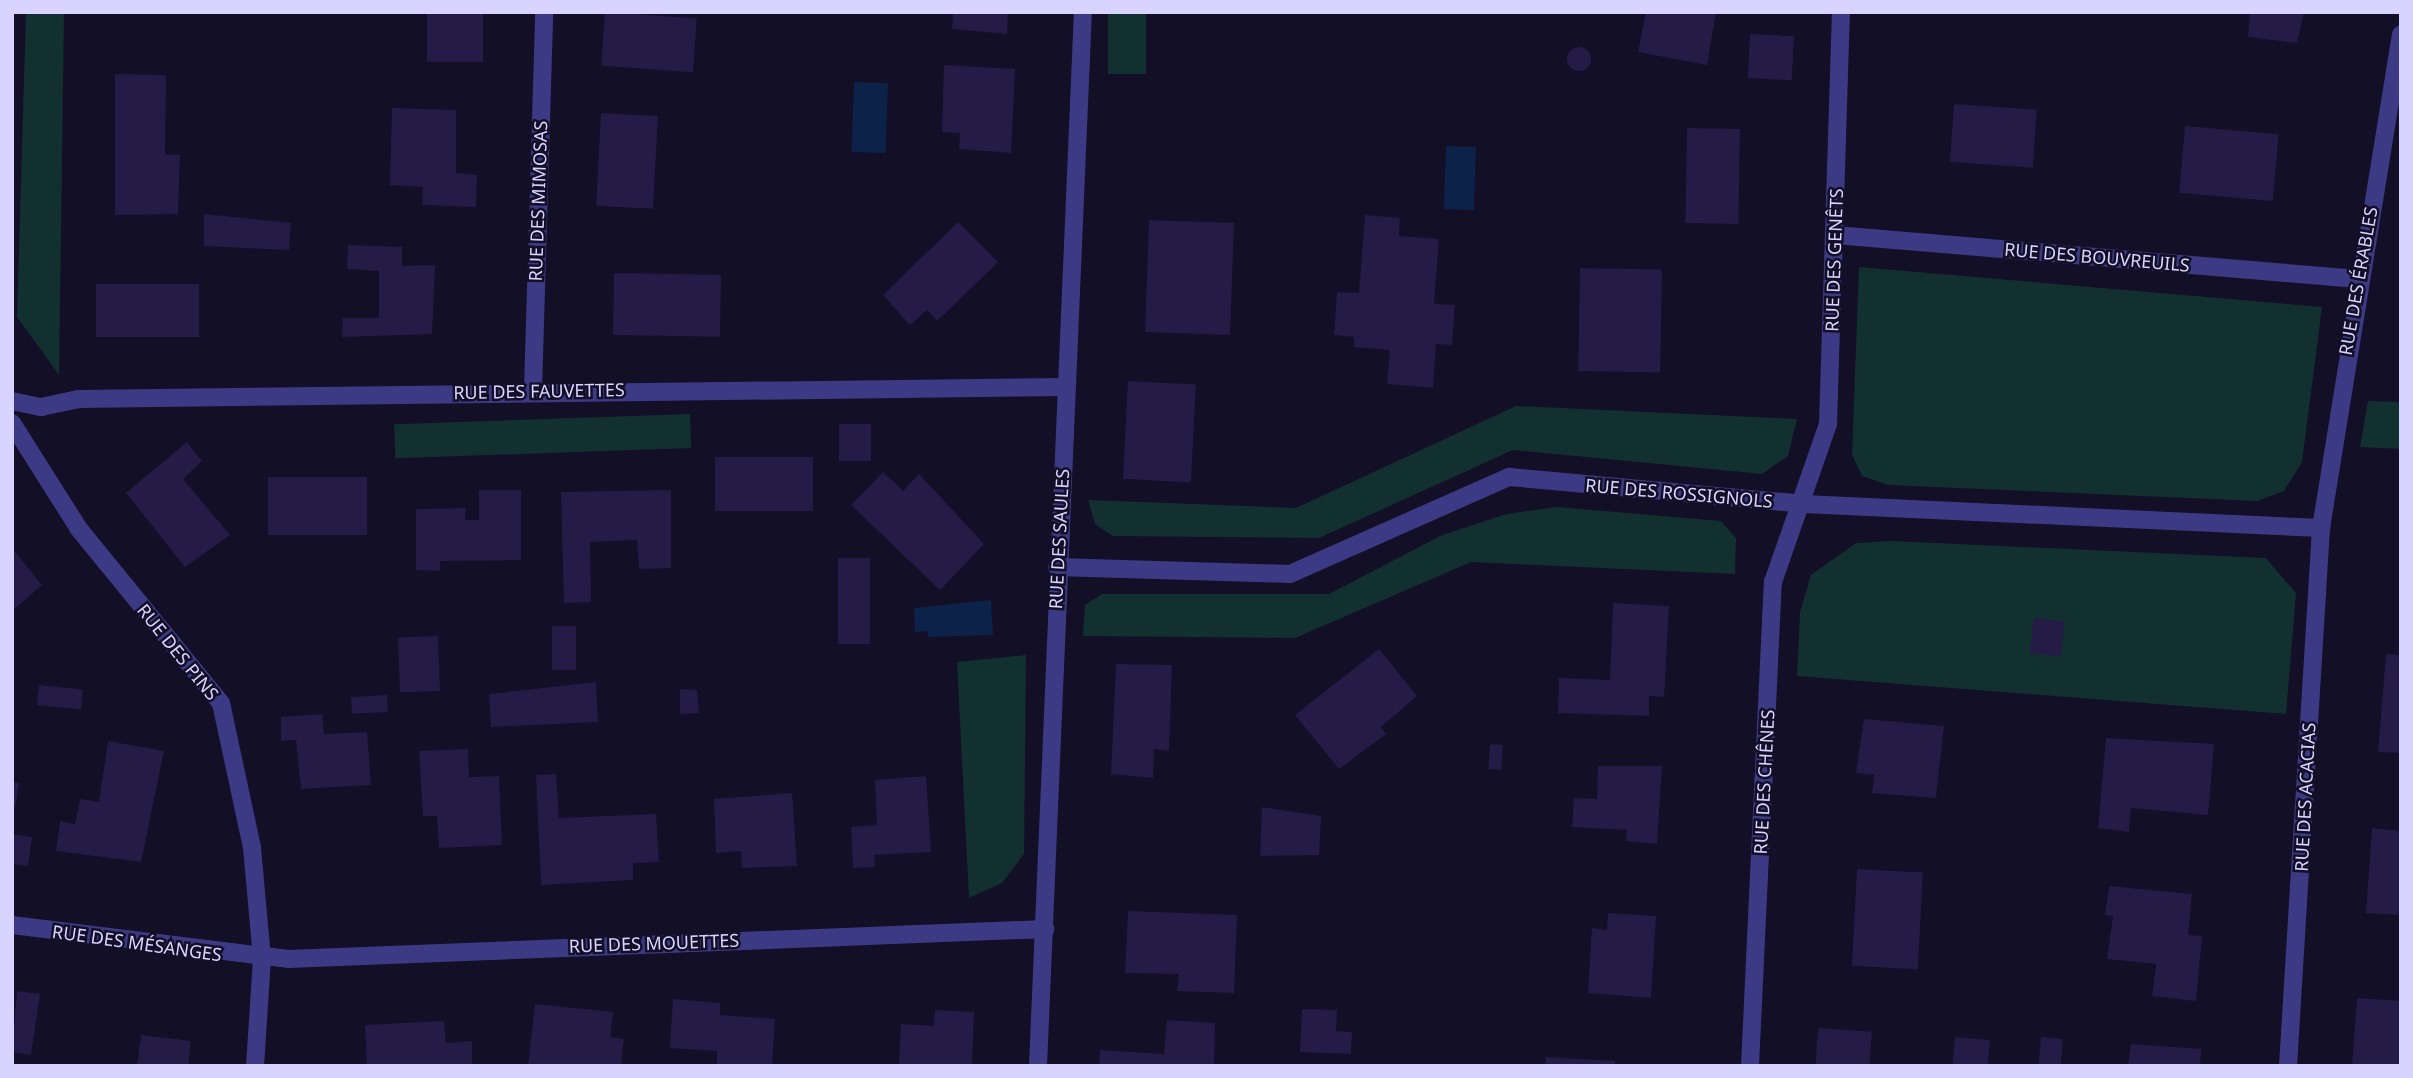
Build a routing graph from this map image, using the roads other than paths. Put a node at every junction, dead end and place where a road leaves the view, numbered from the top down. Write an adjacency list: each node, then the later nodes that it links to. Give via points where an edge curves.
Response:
1 (544, 12): 8 (street, RUE DES MIMOSAS)
2 (1083, 12): 7 (street, RUE DES SAULES)
3 (1841, 12): 5 (street, RUE DES GENÊTS)
4 (2401, 34): 6 (street, RUE DES ÉRABLES)
5 (1835, 235): 6 (street, RUE DES BOUVREUILS); 11 (street, RUE DES GENÊTS, via 1828,424)
6 (2358, 279): 12 (street, RUE DES ÉRABLES)
7 (1067, 387): 8 (street, RUE DES FAUVETTES); 13 (street, RUE DES SAULES)
8 (533, 390): 9 (street, RUE DES FAUVETTES, via 78,399 41,407)
9 (12, 401)
10 (12, 423): 16 (street, RUE DES PINS, via 79,529 221,703 252,848)
11 (1804, 504): 12 (street, RUE DES ROSSIGNOLS); 13 (street, RUE DES ROSSIGNOLS, via 1509,477 1290,575); 19 (street, RUE DES CHÊNES, via 1773,582)
12 (2321, 528): 20 (street, RUE DES ACACIAS)
13 (1058, 567): 15 (street, RUE DES SAULES)
14 (12, 925): 16 (street, RUE DES MÉSANGES)
15 (1045, 929): 16 (street, RUE DES MOUETTES); 18 (street, RUE DES SAULES)
16 (262, 958): 17 (street, RUE DES PINS)
17 (255, 1066)
18 (1038, 1066)
19 (1750, 1066)
20 (2288, 1066)

